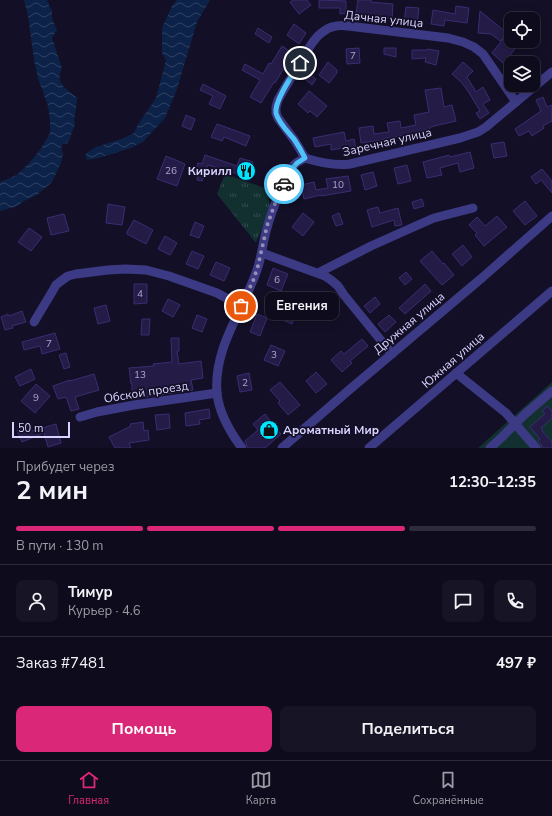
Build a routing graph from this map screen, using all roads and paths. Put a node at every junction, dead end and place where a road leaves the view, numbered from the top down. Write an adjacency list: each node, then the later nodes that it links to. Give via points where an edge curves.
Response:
1 (552, 72): 2 (street, Заречная улица)
2 (516, 102): 3 (street, Заречная улица, via 486,128 460,138 350,164 332,165); 3 (street, Дачная улица, via 483,54 463,42 340,25 329,28 319,35 276,107 278,118)
3 (305, 158): 6 (street, via 292,169 282,188 267,226)
4 (472, 208): 7 (street, via 434,218)
5 (552, 216): 11 (street, Дружная улица)
6 (262, 253): 7 (street); 9 (street)
7 (318, 273): 11 (street, via 338,286)
8 (552, 291): 12 (street, Южная улица)
9 (241, 306): 10 (street, via 217,293 170,276 146,270 108,270 68,276 56,285); 14 (street, via 221,356)
10 (34, 322)
11 (392, 354): 18 (street, Дружная улица)
12 (456, 373): 16 (street); 19 (street, Южная улица)
13 (552, 391): 16 (street)
14 (217, 393): 15 (street, Обской проезд, via 134,405); 17 (street, via 227,425)
15 (80, 417)
16 (516, 424): 20 (street); 21 (street)
17 (242, 448)
18 (282, 448)
19 (369, 448)
20 (490, 448)
21 (536, 448)

